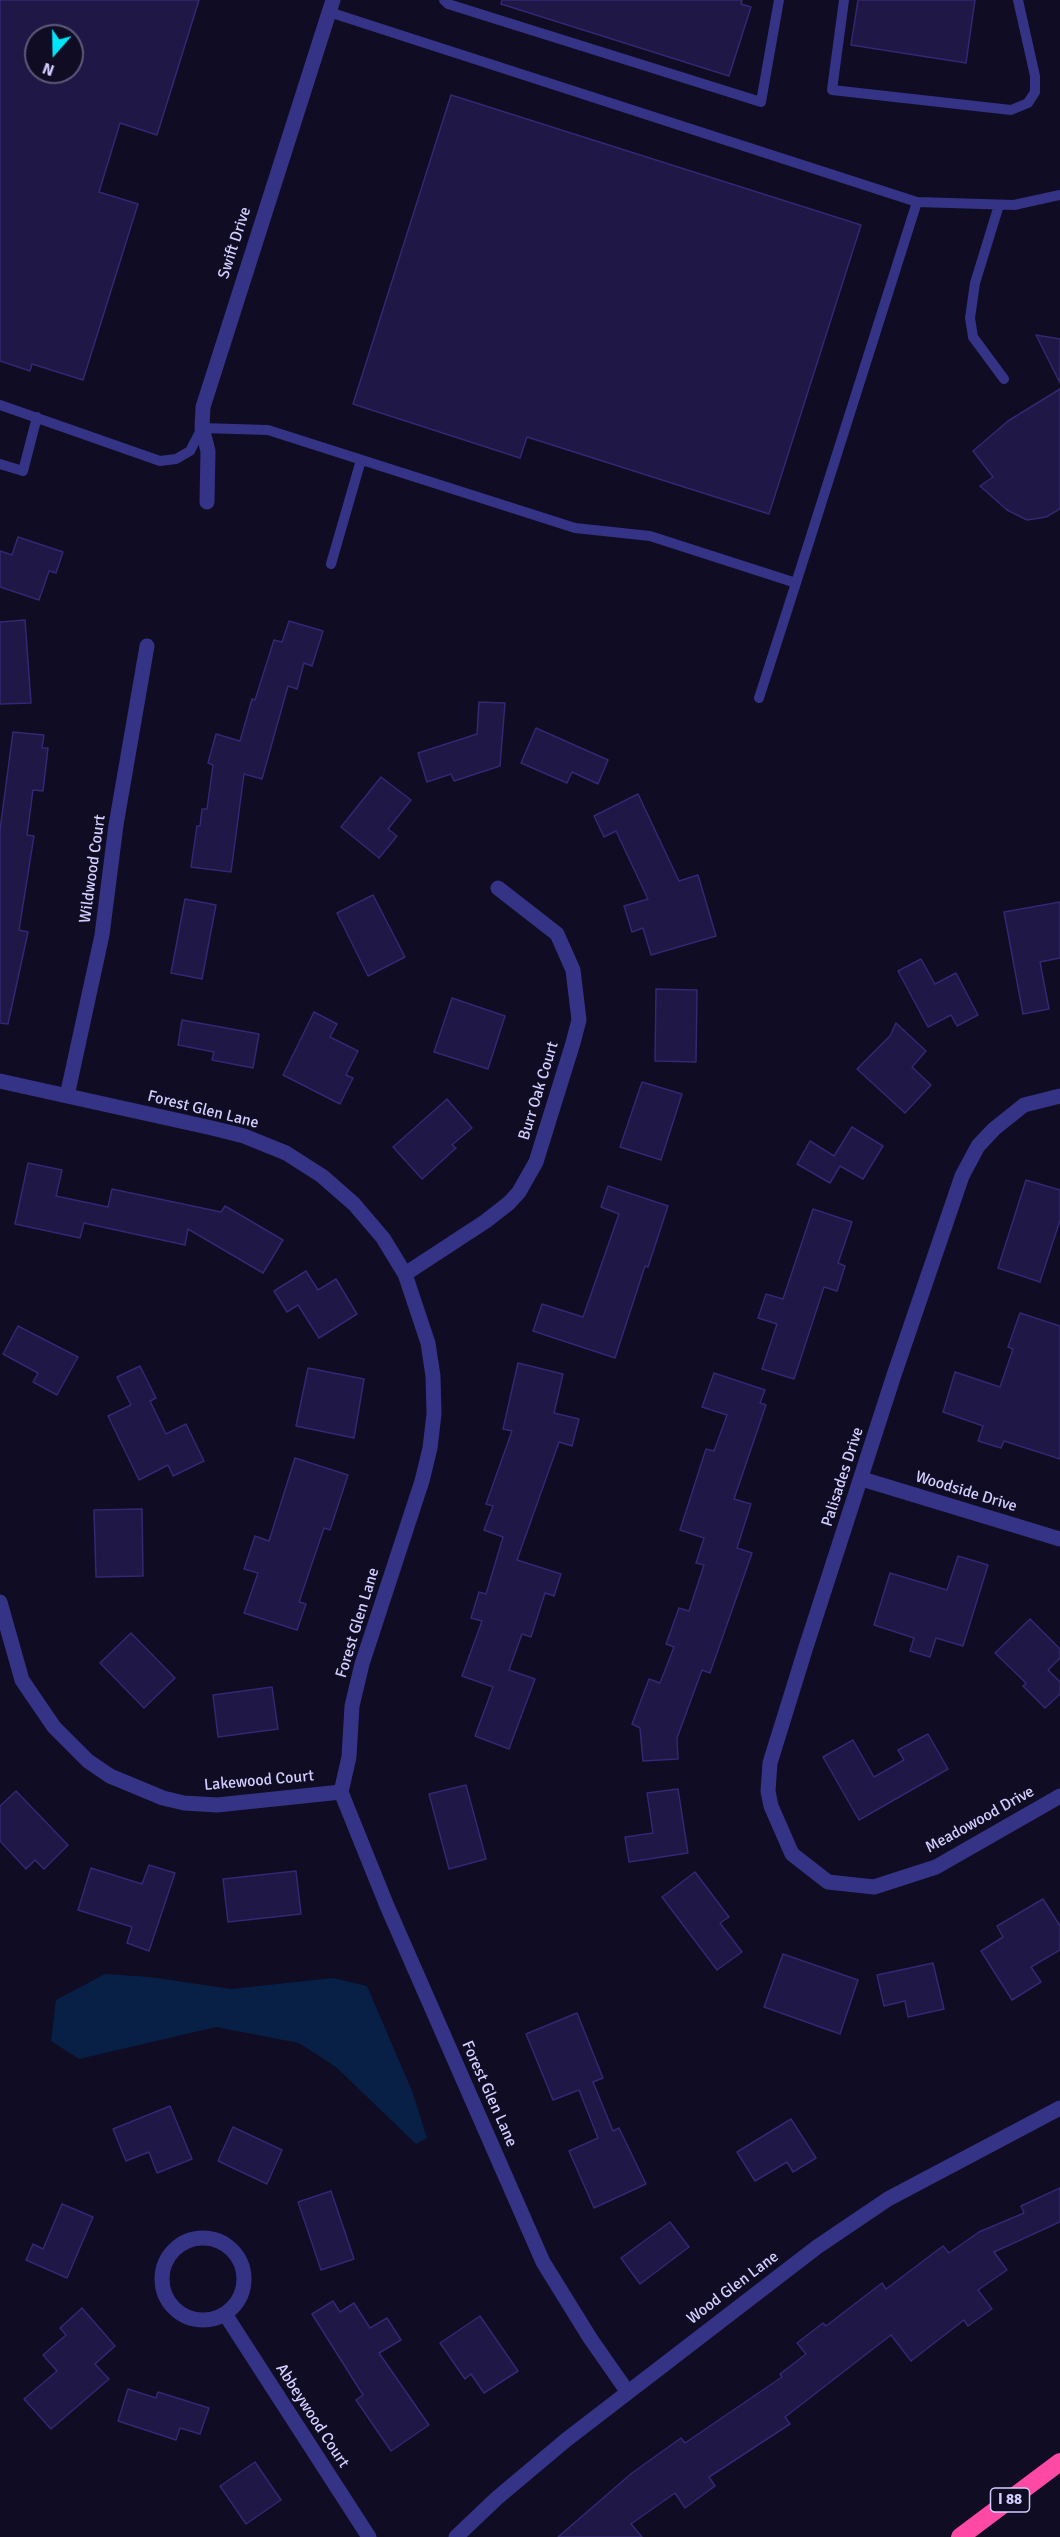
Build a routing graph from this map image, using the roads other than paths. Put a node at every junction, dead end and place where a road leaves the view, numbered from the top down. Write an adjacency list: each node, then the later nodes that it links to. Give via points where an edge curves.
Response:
1 (444, 0): 2 (lane, via 459,8 761,102)
2 (779, 0)
3 (844, 0): 4 (lane, via 832,90 1011,110 1028,103 1035,92)
4 (1018, 0)
5 (331, 6): 7 (lane); 12 (street, Swift Drive, via 209,382 202,406)
6 (1060, 195): 8 (lane)
7 (917, 202): 8 (lane); 17 (lane)
8 (999, 205): 9 (lane, via 975,283 970,318 973,337)
9 (1004, 380)
10 (0, 405): 11 (lane)
11 (37, 417): 12 (lane, via 160,462 190,451); 14 (lane, via 23,471)
12 (202, 428): 13 (lane, via 268,430); 15 (street, Swift Drive, via 208,451)
13 (362, 460): 16 (lane); 17 (lane, via 575,528 650,536)
14 (0, 464)
15 (207, 502)
16 (331, 564)
17 (796, 583): 19 (lane)
18 (147, 646): 22 (street, Wildwood Court, via 116,825 102,935)
19 (759, 698)
20 (498, 888): 24 (street, Burr Oak Court, via 557,934 573,970 579,1020 536,1162 519,1192 486,1221)
21 (0, 1081): 22 (street, Forest Glen Lane)
22 (67, 1096): 24 (street, Forest Glen Lane, via 233,1133 286,1153 322,1176 354,1204)
23 (1060, 1096): 25 (street, Palisades Drive, via 1024,1105 994,1129 978,1146 962,1176)
24 (405, 1274): 28 (street, Forest Glen Lane, via 428,1342 433,1376 432,1437 422,1481 362,1664 352,1706 350,1756)
25 (862, 1479): 26 (street, Woodside Drive); 30 (street, Palisades Drive, via 770,1763 771,1806 792,1854)
26 (1060, 1539)
27 (0, 1602): 28 (street, Lakewood Court, via 22,1680 65,1740 110,1776 184,1803 217,1805)
28 (341, 1791): 33 (street, Forest Glen Lane, via 387,1906 543,2262)
29 (1060, 1796): 30 (street, Meadowood Drive, via 936,1867 874,1887 828,1882)
30 (815, 1872)
31 (1060, 2108): 33 (street, Wood Glen Lane, via 899,2193 853,2222)
32 (225, 2314): 32 (street, via 238,2300 244,2282 238,2257 229,2247 206,2238 180,2245 163,2267 165,2295 184,2315 212,2319); 35 (street, Abbeywood Court)
33 (627, 2391): 36 (street, Wood Glen Lane, via 505,2491)
34 (1060, 2462): 37 (highway, I 88)
35 (369, 2537)
36 (456, 2537)
37 (960, 2537)

